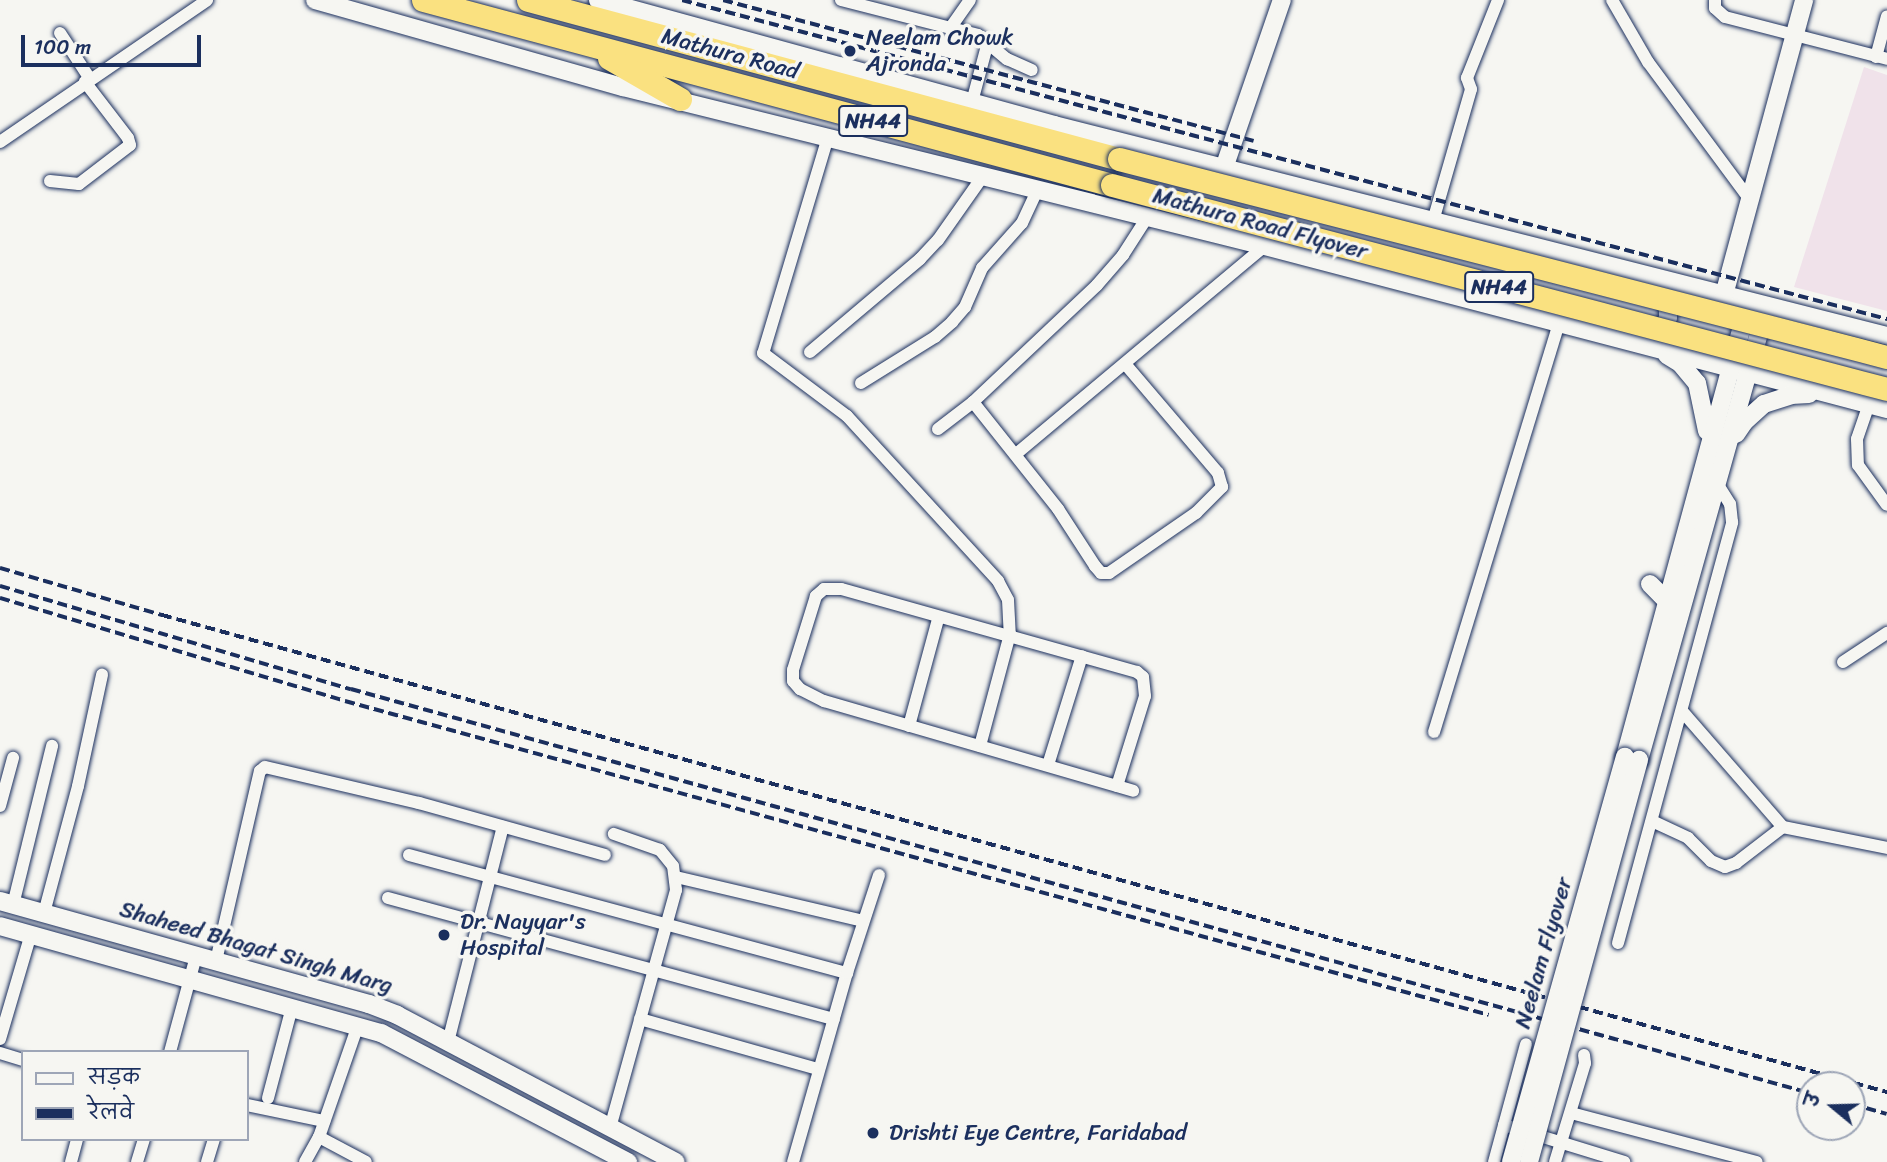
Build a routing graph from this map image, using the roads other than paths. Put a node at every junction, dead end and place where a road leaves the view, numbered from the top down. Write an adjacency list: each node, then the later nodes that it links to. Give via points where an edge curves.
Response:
1 (207, 0): 22 (street)
2 (315, 0): 23 (street)
3 (423, 0): 18 (highway, Mathura Road / NH44)
4 (528, 0): 25 (highway, Mathura Road / NH44)
5 (598, 0): 24 (street)
6 (841, 0): 14 (street)
7 (970, 0): 14 (street)
8 (1282, 0): 29 (street)
9 (1498, 0): 35 (street, via 1467,78 1471,89)
10 (1612, 0): 33 (street, via 1648,62)
11 (1715, 0): 16 (street, via 1715,8 1725,17)
12 (1804, 0): 16 (street)
13 (1887, 16): 20 (street)
14 (951, 27): 17 (street)
15 (60, 33): 22 (street)
16 (1795, 35): 20 (street); 33 (street)
17 (988, 42): 21 (street, via 1007,59); 24 (street)
18 (589, 45): 19 (highway, Mathura Road / NH44); 23 (highway)
19 (634, 57): 51 (highway, Mathura Road Flyover / NH44, bridge)
20 (1881, 58)
21 (1032, 70)
22 (87, 81): 28 (street); 31 (street, via 130,145 79,184)
23 (680, 99): 27 (street)
24 (972, 102): 26 (street)
25 (932, 108): 26 (highway); 45 (highway, Mathura Road Flyover / NH44, bridge)
26 (1054, 125): 29 (street)
27 (828, 137): 30 (street); 65 (street, via 763,353 847,416 998,581 1008,600)
28 (0, 142)
29 (1224, 168): 35 (street)
30 (984, 176): 32 (street); 44 (street, via 920,259)
31 (50, 181)
32 (1038, 190): 34 (street); 49 (street, via 1022,223 982,268 965,307 952,322)
33 (1750, 200): 38 (street)
34 (1148, 216): 36 (street); 53 (street, via 1105,276)
35 (1433, 221): 37 (street)
36 (1265, 246): 41 (street); 46 (street)
37 (1662, 280): 38 (street); 43 (street, via 1670,290 1668,318)
38 (1724, 295): 39 (street)
39 (1757, 305): 40 (street); 47 (street); 48 (street)
40 (1817, 319): 42 (street); 50 (street, via 1797,341 1791,357 1791,374)
41 (1559, 323): 43 (street); 72 (street)
42 (1887, 336)
43 (1652, 348): 47 (street); 57 (street, via 1680,363 1697,383)
44 (810, 352)
45 (1887, 357)
46 (1126, 365): 59 (street); 59 (street, via 1222,480 1219,493 1196,513 1126,564 1101,573)
47 (1728, 369): 48 (street); 57 (street)
48 (1750, 374): 50 (street); 58 (street)
49 (860, 383)
50 (1799, 387): 52 (street)
51 (1887, 389)
52 (1823, 393): 54 (street); 58 (street, via 1791,395 1763,404)
53 (973, 402): 56 (street); 59 (street)
54 (1868, 404): 55 (street); 61 (street, via 1857,439 1858,465)
55 (1887, 409)
56 (938, 429)
57 (1708, 442): 63 (street)
58 (1729, 446): 60 (street)
59 (1016, 454)
60 (1718, 485): 70 (street, via 1730,505 1732,522); 76 (street)
61 (1887, 505)
62 (1650, 584): 63 (street)
63 (1666, 600): 76 (street)
64 (938, 618): 65 (street); 71 (street); 71 (street, via 841,589 824,589 810,610 793,670 793,681 811,696)
65 (1010, 634): 67 (street); 74 (street)
66 (1887, 634): 68 (street)
67 (1082, 656): 77 (street); 78 (street, via 1137,672 1146,686)
68 (1843, 662)
69 (102, 675): 93 (street)
70 (1682, 711): 81 (street); 83 (street)
71 (909, 726): 74 (street)
72 (1434, 732)
73 (52, 746): 92 (street)
74 (979, 746): 77 (street)
75 (13, 758): 80 (street)
76 (1632, 758): 137 (street, Neelam Flyover, bridge); 138 (street, Neelam Flyover, bridge)
77 (1048, 765): 78 (street)
78 (1117, 786): 79 (street)
79 (1133, 791)
80 (0, 806)
81 (1652, 821): 83 (street, via 1688,838 1711,861 1725,867); 99 (street)
82 (503, 827): 87 (street); 89 (street); 101 (street, via 262,768)
83 (1783, 827): 85 (street)
84 (614, 835): 90 (street, via 660,850)
85 (1887, 848)
86 (409, 855): 89 (street)
87 (606, 855)
88 (879, 875): 94 (street)
89 (490, 876): 95 (street); 97 (street)
90 (676, 877): 94 (street); 97 (street)
91 (388, 898): 95 (street)
92 (7, 903): 93 (street, Shaheed Bhagat Singh Marg)
93 (44, 913): 100 (street, Shaheed Bhagat Singh Marg)
94 (863, 921): 103 (street)
95 (476, 923): 102 (street); 110 (street)
96 (0, 926): 98 (street, Shaheed Bhagat Singh Marg)
97 (668, 926): 102 (street); 103 (street)
98 (31, 934): 104 (street, Shaheed Bhagat Singh Marg); 109 (street)
99 (1618, 943)
100 (196, 956): 101 (street, Shaheed Bhagat Singh Marg); 104 (street)
101 (216, 961): 110 (street, Shaheed Bhagat Singh Marg, via 369,1004)
102 (654, 973): 106 (street); 107 (street)
103 (847, 973): 107 (street)
104 (190, 978): 105 (street, Shaheed Bhagat Singh Marg); 112 (street)
105 (292, 1007): 108 (street, Shaheed Bhagat Singh Marg); 117 (street)
106 (640, 1019): 116 (street); 122 (street)
107 (834, 1019): 116 (street)
108 (358, 1025): 120 (street); 133 (street, Shaheed Bhagat Singh Marg, via 382,1033)
109 (0, 1040)
110 (447, 1042): 122 (street, Shaheed Bhagat Singh Marg)
111 (1526, 1044): 121 (street)
112 (171, 1050)
113 (0, 1054): 115 (street)
114 (1584, 1055): 119 (street)
115 (21, 1059)
116 (818, 1069): 135 (street)
117 (268, 1098)
118 (248, 1105): 120 (street)
119 (1571, 1113): 127 (street); 141 (street)
120 (324, 1121): 123 (street)
121 (1504, 1125): 127 (street); 136 (street)
122 (610, 1128): 134 (street, Shaheed Bhagat Singh Marg)
123 (318, 1137): 131 (street); 132 (street)
124 (76, 1141): 128 (street)
125 (143, 1141): 129 (street)
126 (213, 1141): 130 (street)
127 (1560, 1142): 139 (street); 140 (street)
128 (71, 1162)
129 (137, 1162)
130 (207, 1162)
131 (305, 1162)
132 (366, 1162)
133 (628, 1162)
134 (676, 1162)
135 (793, 1162)
136 (1494, 1162)
137 (1511, 1162)
138 (1529, 1162)
139 (1555, 1162)
140 (1624, 1162)
141 (1756, 1162)

